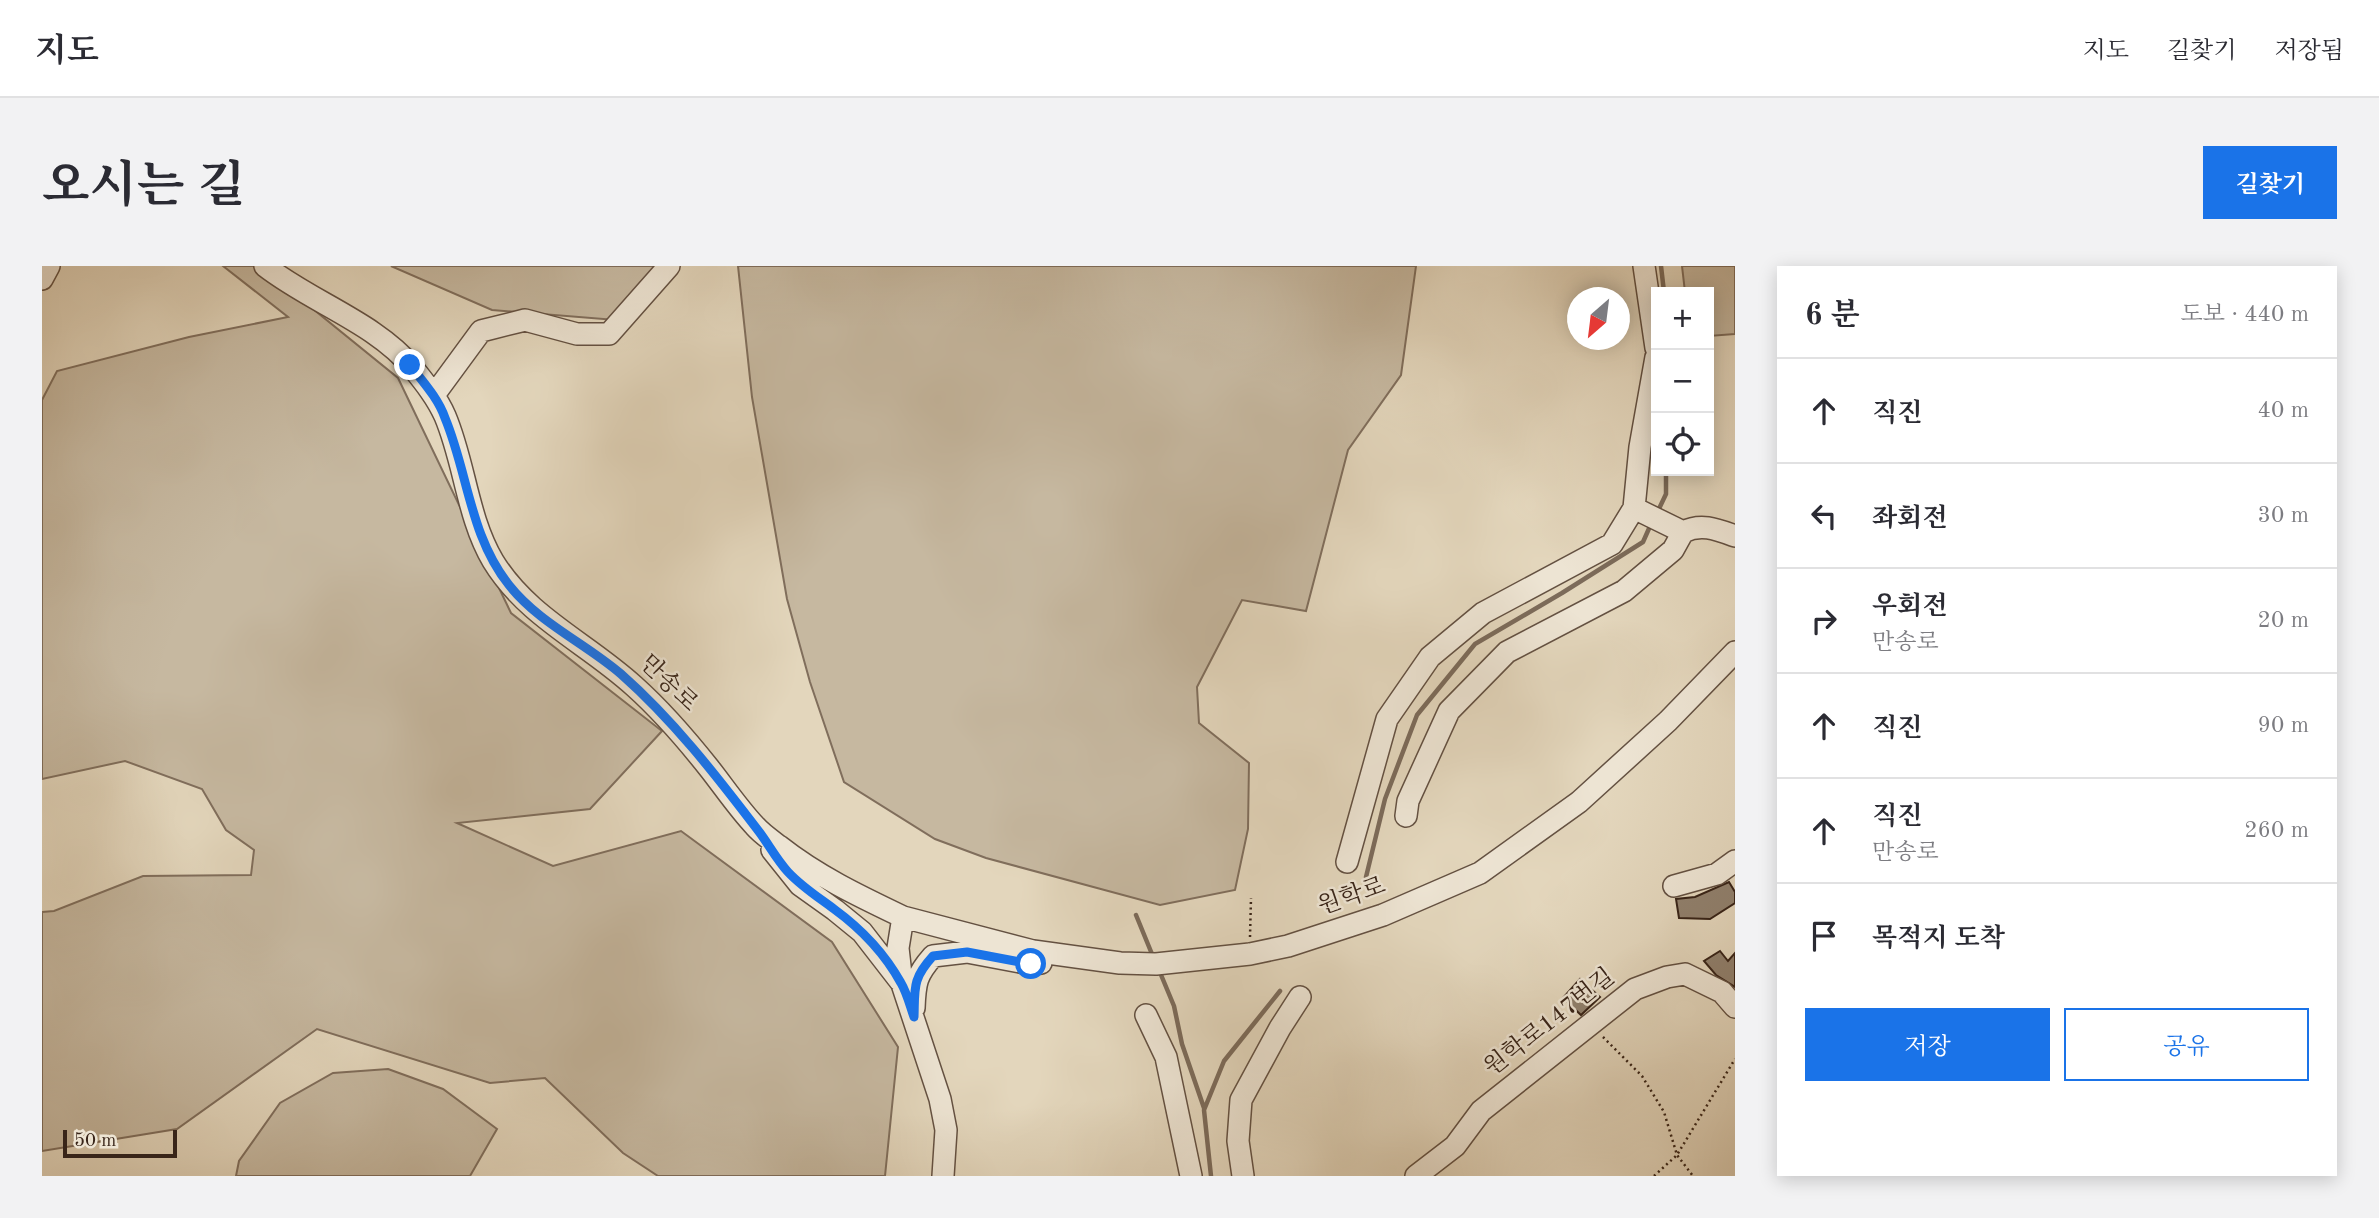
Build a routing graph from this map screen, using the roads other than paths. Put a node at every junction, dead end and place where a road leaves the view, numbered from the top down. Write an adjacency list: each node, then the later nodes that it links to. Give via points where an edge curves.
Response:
1 (49, 266): 5 (street)
2 (265, 266): 8 (street, 만송로, via 381,339)
3 (669, 266): 8 (street, via 609,334 577,334 525,320 481,331)
4 (1644, 266): 6 (street)
5 (42, 279)
6 (1651, 314)
7 (1651, 385): 9 (street, via 1640,447)
8 (434, 395): 14 (street, 만송로, via 445,417 478,530 509,586 655,705)
9 (1639, 511): 10 (street); 16 (street, via 1612,544 1483,613 1430,657 1387,719)
10 (1677, 529): 11 (street, via 1710,527); 13 (street, via 1673,550 1624,591 1507,652 1448,711 1408,801)
11 (1735, 536)
12 (1735, 652): 19 (street, 원학로, via 1579,802 1480,873 1383,915 1288,946 1156,964)
13 (1406, 816)
14 (756, 828): 18 (street, 만송로, via 821,876); 20 (street, via 793,877 862,932)
15 (1735, 860): 17 (street, via 1717,874)
16 (1347, 862)
17 (1674, 886)
18 (903, 916): 19 (street, 원학로, via 1033,951); 20 (street, via 898,948)
19 (1089, 959): 24 (street, via 1031,964 967,952 933,956 915,984)
20 (902, 984): 24 (street)
21 (1300, 997): 27 (street, via 1241,1100 1238,1141)
22 (1735, 1007): 28 (street, 원학로147번길, via 1722,992 1685,974 1635,989 1480,1111 1455,1146)
23 (1146, 1015): 26 (street, via 1166,1057)
24 (914, 1017): 25 (street, via 946,1130)
25 (943, 1176)
26 (1191, 1176)
27 (1243, 1176)
28 (1416, 1176)

